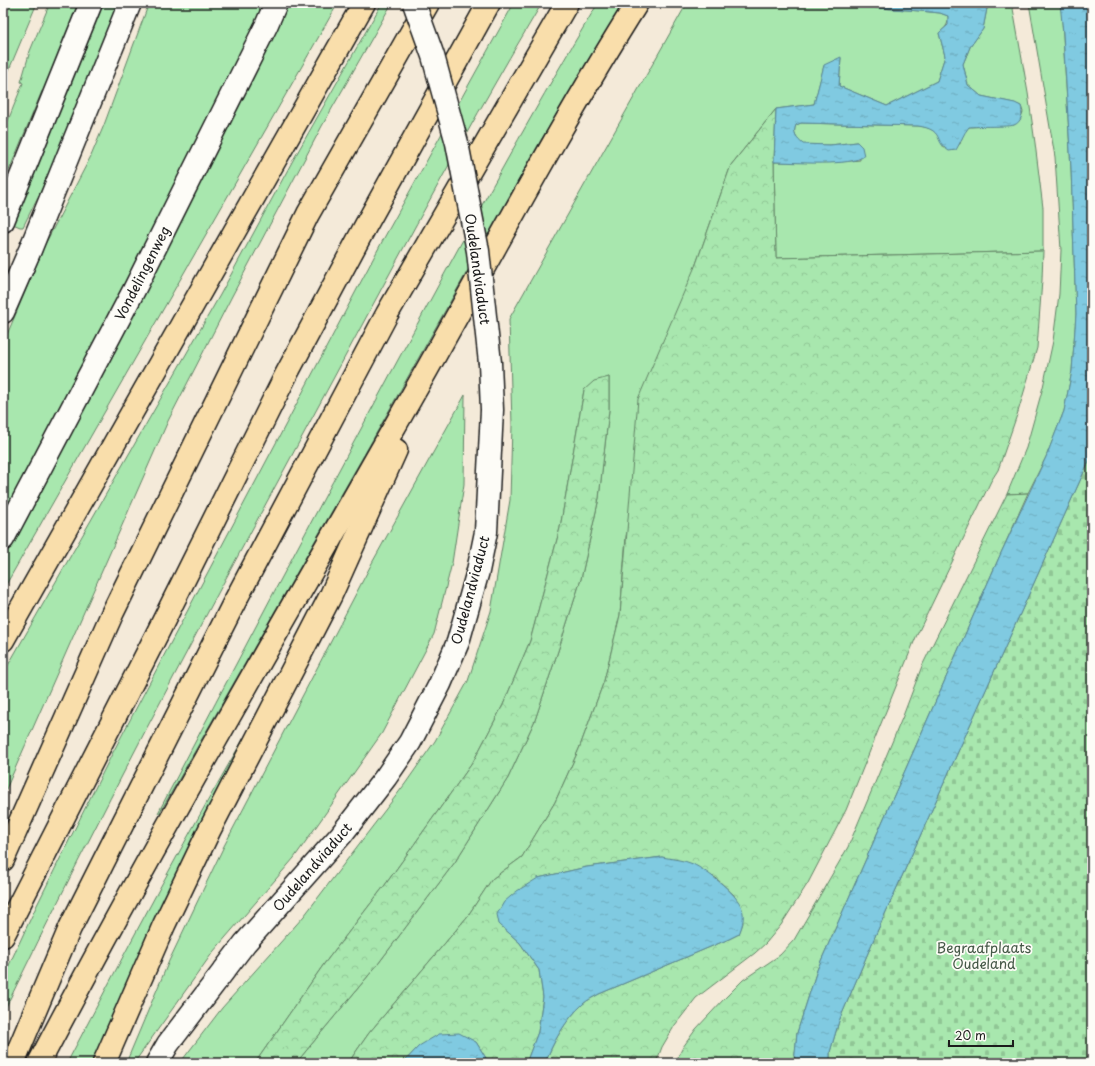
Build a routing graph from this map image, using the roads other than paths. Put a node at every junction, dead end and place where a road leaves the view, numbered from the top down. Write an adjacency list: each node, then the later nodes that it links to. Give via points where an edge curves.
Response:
1 (90, 3): 10 (main road)
2 (130, 3): 11 (main road)
3 (276, 3): 13 (main road, Vondelingenweg, via 134,290)
4 (364, 3): 14 (highway)
5 (414, 3): 20 (main road, Oudelandviaduct, bridge, via 433,56 457,144 478,251 490,363 492,410 486,532 478,570 458,642 410,742 341,835 245,943 168,1044)
6 (428, 3): 15 (highway, via 308,214 112,614)
7 (489, 3): 16 (highway, via 286,375)
8 (567, 3): 17 (highway, via 387,314 235,601 70,928)
9 (637, 3): 12 (highway, via 520,203)
10 (3, 221)
11 (3, 312)
12 (448, 333): 18 (highway, via 158,843); 19 (highway, via 331,595 209,831 164,925)
13 (3, 539)
14 (3, 640)
15 (3, 860)
16 (3, 936)
17 (13, 1063)
18 (39, 1063)
19 (104, 1063)
20 (157, 1063)

